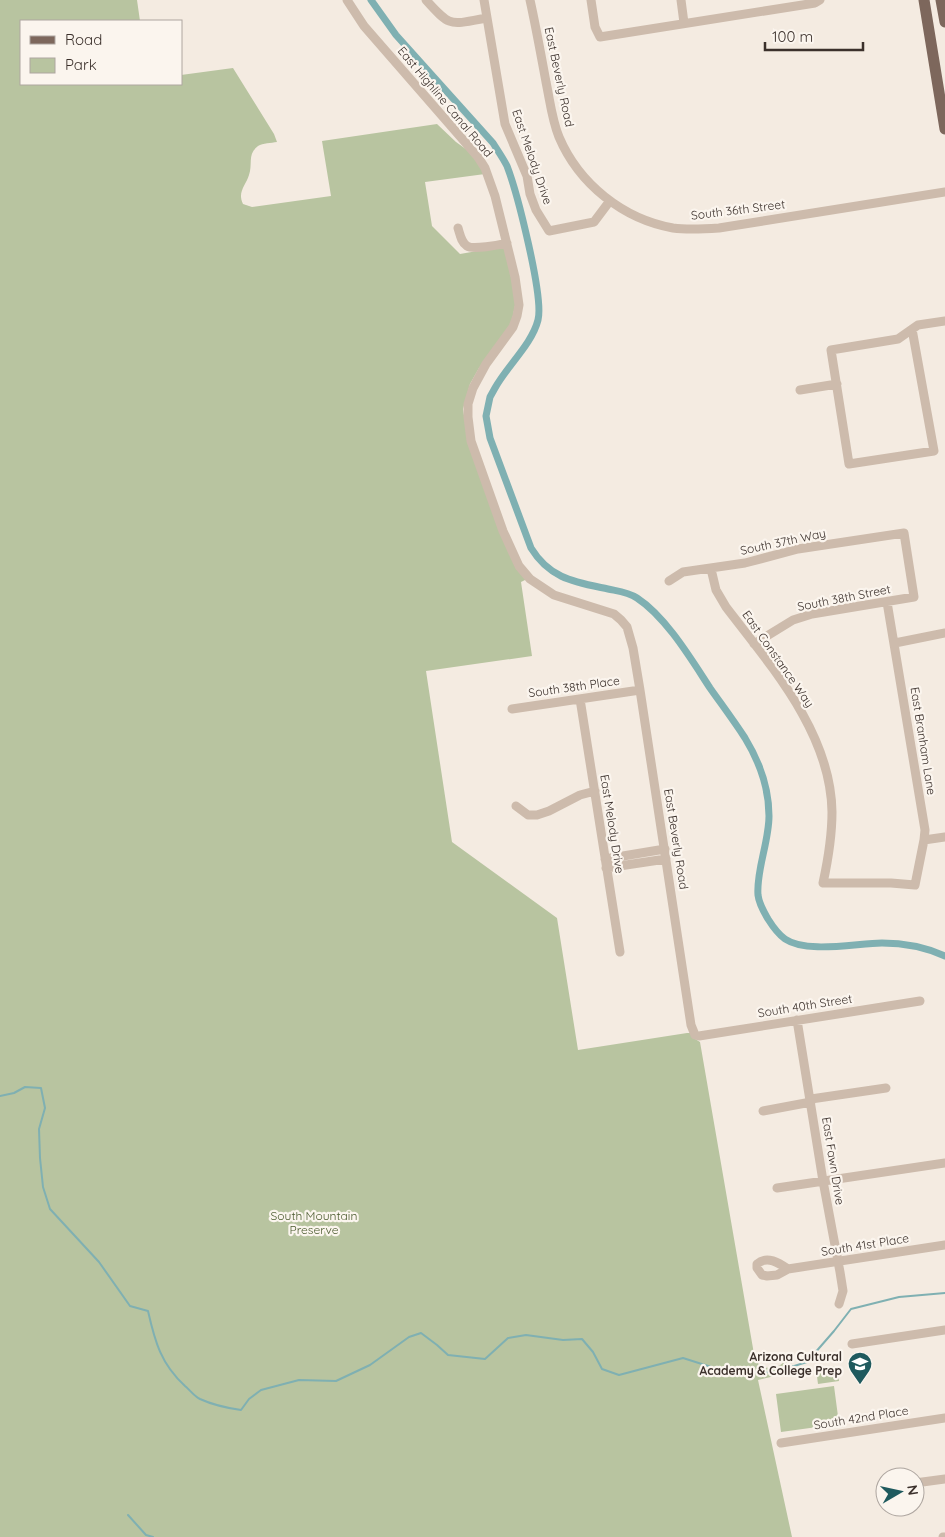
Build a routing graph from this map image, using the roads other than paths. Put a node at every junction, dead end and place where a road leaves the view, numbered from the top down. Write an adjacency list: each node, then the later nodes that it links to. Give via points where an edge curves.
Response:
1 (347, 0): 18 (street, East Highline Canal Road, via 364,26 485,168)
2 (426, 0): 10 (street, via 443,18 453,23)
3 (484, 0): 10 (street, East Melody Drive)
4 (530, 0): 16 (street, East Beverly Road, via 551,112 559,137 572,163)
5 (591, 0): 12 (street, via 600,37)
6 (681, 0): 12 (street)
7 (820, 0): 12 (street, via 815,4)
8 (924, 0): 13 (main road)
9 (942, 0): 11 (main road)
10 (487, 18): 16 (street, East Melody Drive, via 505,124 527,176 536,210 549,231 594,222)
11 (945, 22)
12 (684, 23)
13 (941, 72): 14 (main road)
14 (945, 129)
15 (945, 192): 16 (street, South 36th Street, via 692,230 654,223)
16 (610, 202)
17 (458, 228): 18 (street, via 466,246 473,248)
18 (507, 243): 30 (street, East Highline Canal Road, via 519,297 517,316 473,388 468,404 471,441 519,566 530,579 554,595 614,614 627,627)
19 (945, 321): 20 (street)
20 (912, 329): 21 (street, via 898,339 831,350); 21 (street, via 934,451 849,464)
21 (837, 384): 22 (street)
22 (800, 390)
23 (711, 569): 24 (street, South 37th Way, via 683,572); 25 (street, South 37th Way, via 798,549 904,533); 29 (street, East Constance Way, via 716,590)
24 (669, 581)
25 (914, 597): 26 (street, South 38th Street)
26 (887, 602): 28 (street, East Branham Lane); 29 (street, South 38th Street, via 793,620)
27 (945, 634): 28 (street)
28 (895, 642): 37 (street, East Branham Lane)
29 (754, 644): 41 (street, East Constance Way, via 796,702 816,738 828,778 832,810 831,844 823,884 891,882)
30 (633, 648): 31 (street, East Beverly Road)
31 (640, 690): 32 (street, South 38th Place); 38 (street, East Beverly Road)
32 (580, 699): 33 (street, South 38th Place); 34 (street, East Melody Drive)
33 (512, 709)
34 (595, 791): 35 (street, via 537,815 528,815); 40 (street, East Melody Drive)
35 (516, 806)
36 (945, 836): 37 (street)
37 (924, 840): 41 (street, East Branham Lane)
38 (665, 849): 39 (street, East Beverly Road); 40 (street)
39 (666, 859): 40 (street); 45 (street, East Beverly Road)
40 (606, 864): 42 (street, East Melody Drive)
41 (915, 885)
42 (620, 952)
43 (920, 1001): 44 (street, South 40th Street)
44 (797, 1020): 45 (street, South 40th Street); 47 (street, East Fawn Drive)
45 (695, 1034)
46 (886, 1088): 47 (street)
47 (811, 1101): 48 (street); 50 (street, East Fawn Drive)
48 (762, 1111)
49 (945, 1163): 50 (street)
50 (823, 1181): 51 (street); 53 (street, East Fawn Drive)
51 (777, 1188)
52 (945, 1246): 53 (street, South 41st Place)
53 (838, 1262): 54 (street, South 41st Place); 55 (street, East Fawn Drive, via 843,1291)
54 (788, 1269)
55 (839, 1304)
56 (945, 1330): 57 (street)
57 (852, 1344)
58 (945, 1418): 59 (street, South 42nd Place)
59 (781, 1443)
60 (945, 1479): 61 (street)
61 (925, 1482)

